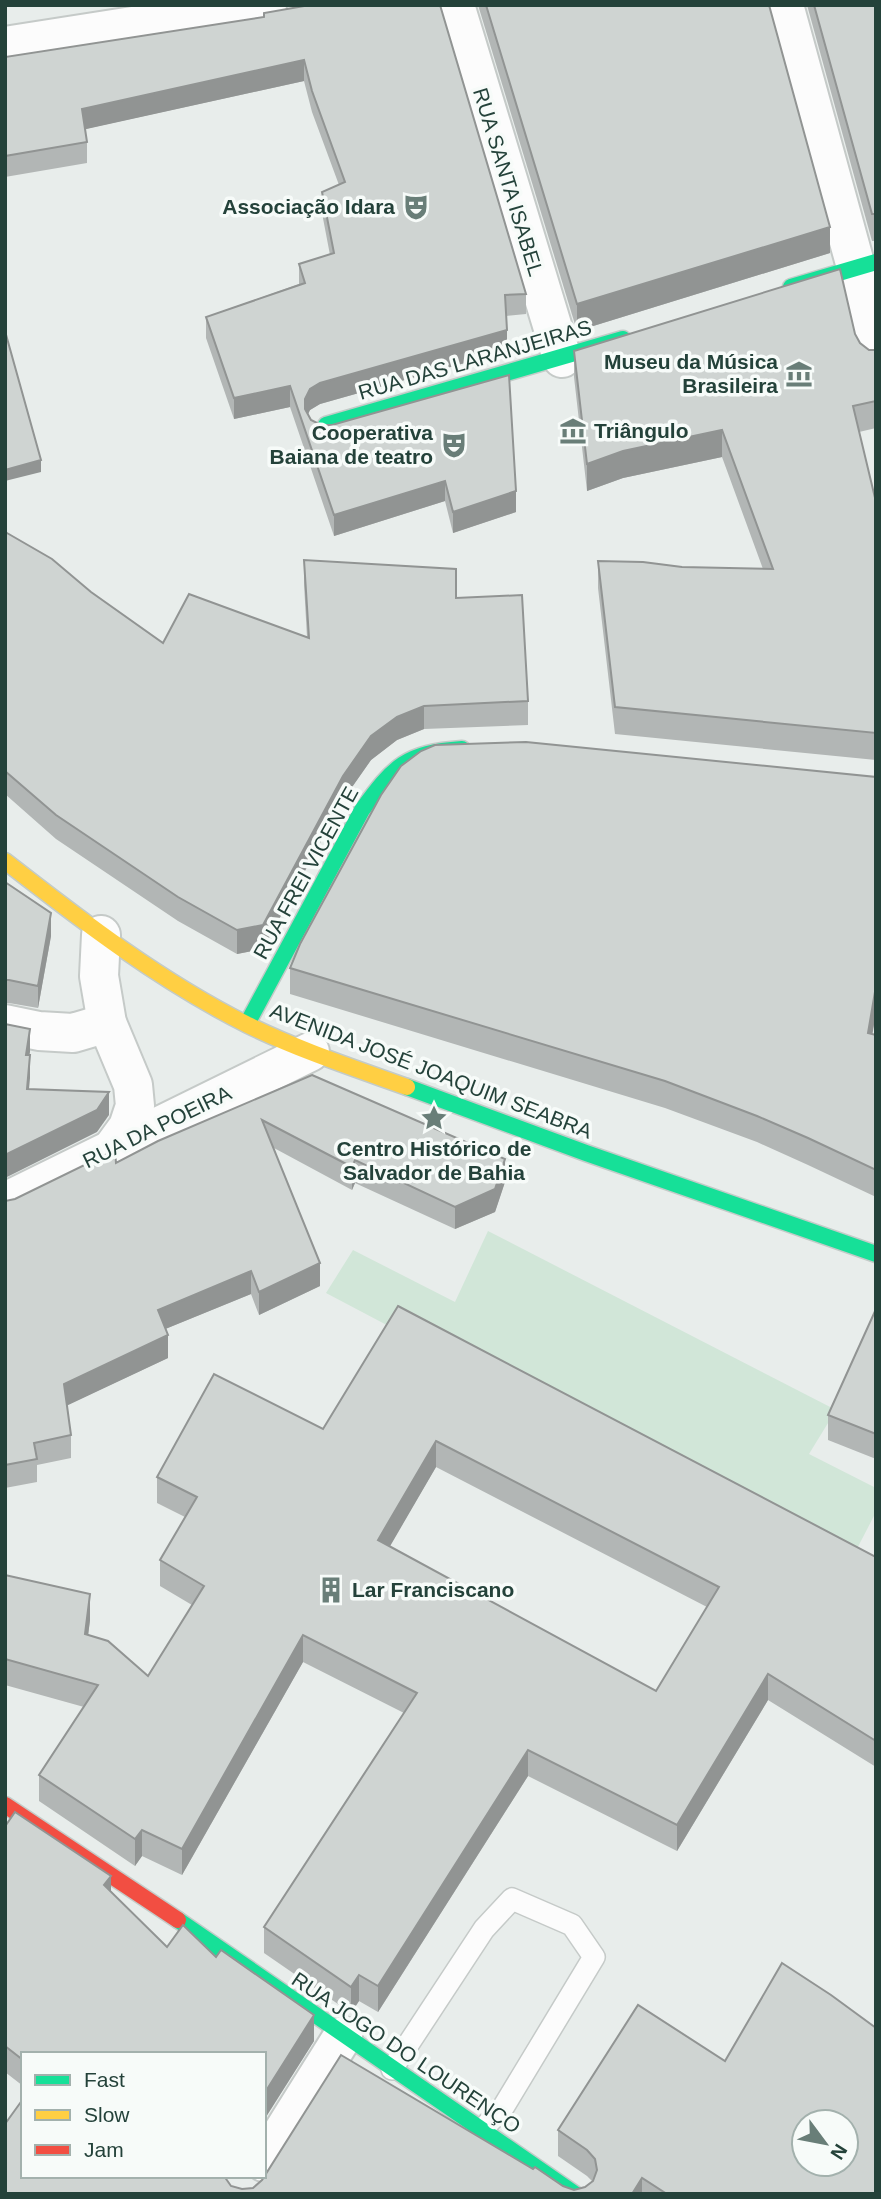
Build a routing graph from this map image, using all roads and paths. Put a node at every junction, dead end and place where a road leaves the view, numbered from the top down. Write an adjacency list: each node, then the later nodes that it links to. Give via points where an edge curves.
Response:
1 (267, 5): 4 (street)
2 (455, 5): 9 (street, RUA SANTA ISABEL)
3 (784, 5): 5 (street)
4 (5, 46)
5 (866, 264): 6 (street); 8 (street)
6 (779, 291)
7 (639, 334): 9 (street, RUA DAS LARANJEIRAS)
8 (876, 356)
9 (562, 358): 10 (street, RUA DAS LARANJEIRAS)
10 (326, 425)
11 (472, 748): 16 (street, RUA FREI VICENTE, via 431,750 410,758 385,777 362,810)
12 (5, 861): 13 (street, AVENIDA JOSÉ JOAQUIM SEABRA)
13 (101, 935): 14 (street, via 99,976); 16 (street, AVENIDA JOSÉ JOAQUIM SEABRA)
14 (107, 1023): 15 (street, via 73,1033); 18 (street, via 133,1085 135,1106 128,1127)
15 (5, 1024)
16 (247, 1024): 17 (street, AVENIDA JOSÉ JOAQUIM SEABRA)
17 (310, 1052): 18 (street, RUA DA POEIRA); 20 (street, AVENIDA JOSÉ JOAQUIM SEABRA)
18 (112, 1149): 19 (street, RUA DA POEIRA)
19 (5, 1202)
20 (876, 1254)
21 (5, 1805): 22 (street, RUA JOGO DO LOURENÇO)
22 (344, 2036): 23 (street, RUA JOGO DO LOURENÇO); 25 (street)
23 (392, 2069): 24 (street, RUA JOGO DO LOURENÇO); 24 (lane, via 484,1930 512,1899 572,1925 594,1956 504,2106)
24 (482, 2130): 26 (street, RUA JOGO DO LOURENÇO)
25 (266, 2160)
26 (575, 2194)

